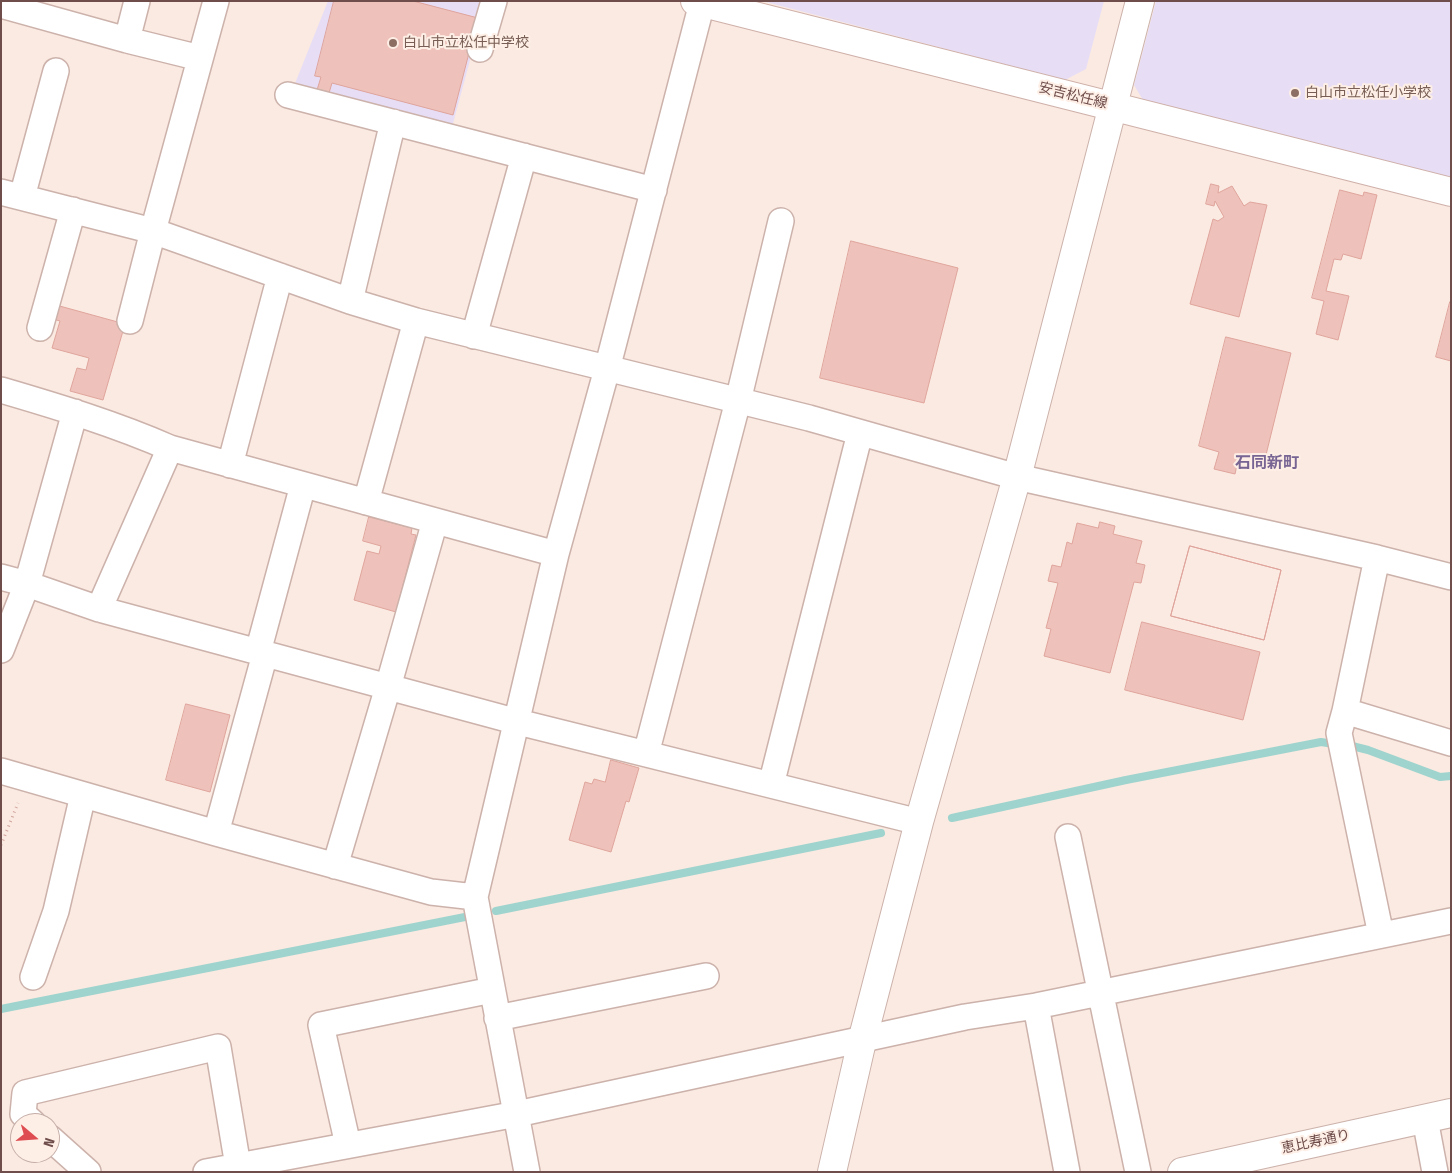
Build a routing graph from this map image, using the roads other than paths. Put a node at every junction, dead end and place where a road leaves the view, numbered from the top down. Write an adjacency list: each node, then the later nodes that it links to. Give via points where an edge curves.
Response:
1 (137, 1): 7 (street)
2 (216, 1): 9 (street)
3 (494, 1): 8 (street)
4 (1140, 1): 12 (street)
5 (699, 2): 12 (street, 安吉松任線); 15 (street)
6 (1, 5): 7 (street)
7 (127, 40): 9 (street)
8 (480, 49)
9 (200, 58): 20 (street)
10 (56, 71): 17 (street)
11 (288, 95): 13 (street)
12 (1114, 106): 16 (street, 安吉松任線); 34 (street)
13 (393, 122): 14 (street); 22 (street)
14 (524, 156): 15 (street); 26 (street)
15 (654, 190): 27 (street)
16 (1451, 192)
17 (12, 195): 18 (street)
18 (73, 210): 20 (street); 25 (street)
19 (781, 221): 29 (street)
20 (153, 231): 21 (street); 23 (street)
21 (280, 276): 22 (street); 33 (street)
22 (350, 301): 24 (street)
23 (130, 321)
24 (416, 321): 26 (street); 36 (street)
25 (40, 328)
26 (474, 336): 27 (street)
27 (607, 370): 29 (street); 38 (street)
28 (1, 390): 30 (street)
29 (738, 401): 31 (street); 50 (street)
30 (75, 412): 32 (street, via 130,430); 42 (street)
31 (860, 433): 34 (street); 52 (street)
32 (170, 448): 33 (street); 43 (street)
33 (230, 465): 35 (street)
34 (1017, 477): 39 (street); 54 (street)
35 (303, 484): 36 (street); 45 (street)
36 (366, 502): 37 (street)
37 (435, 521): 38 (street); 46 (street)
38 (556, 554): 48 (street)
39 (1377, 558): 41 (street); 47 (street)
40 (1, 577): 42 (street)
41 (1451, 577)
42 (27, 584): 43 (street); 44 (street)
43 (99, 609): 45 (street)
44 (1, 650)
45 (261, 653): 46 (street); 55 (street)
46 (388, 687): 48 (street); 57 (street)
47 (1344, 711): 49 (street); 60 (street, via 1339,733)
48 (518, 722): 50 (street); 58 (street)
49 (1451, 743)
50 (646, 754): 52 (street)
51 (1, 771): 53 (street)
52 (771, 785): 54 (street)
53 (83, 795): 55 (street); 62 (street, via 56,911)
54 (919, 822): 67 (street)
55 (216, 834): 57 (street)
56 (1068, 837): 64 (street)
57 (335, 866): 58 (street, via 431,892)
58 (475, 897): 63 (street)
59 (1451, 921): 60 (street)
60 (1382, 935): 64 (street)
61 (706, 976): 66 (street)
62 (33, 977)
63 (492, 990): 66 (street); 71 (street, via 321,1024)
64 (1100, 992): 65 (street); 79 (street)
65 (1036, 1006): 67 (street, via 965,1017); 78 (street)
66 (497, 1018): 69 (street)
67 (862, 1041): 69 (street); 77 (street)
68 (23, 1113): 73 (street, via 25,1093 218,1047)
69 (516, 1114): 71 (street); 76 (street)
70 (1438, 1116): 80 (street, 恵比寿通り); 81 (street)
71 (348, 1146): 73 (street)
72 (60, 1147): 74 (street)
73 (238, 1168): 75 (street)
74 (88, 1172)
75 (206, 1172)
76 (527, 1172)
77 (832, 1172)
78 (1067, 1172)
79 (1138, 1172)
80 (1182, 1172)
81 (1435, 1172)

